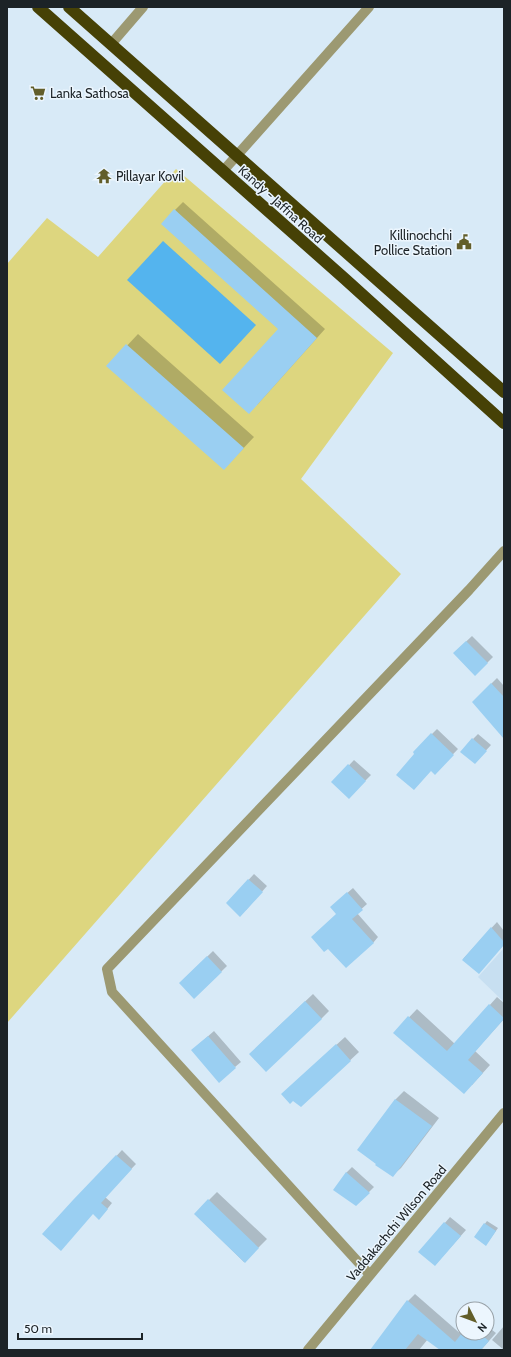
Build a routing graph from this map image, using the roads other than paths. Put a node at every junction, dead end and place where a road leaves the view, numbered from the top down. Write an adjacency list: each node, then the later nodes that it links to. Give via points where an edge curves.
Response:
1 (38, 7): 7 (highway, Kandy - Jaffna Road)
2 (69, 7): 5 (highway, Kandy - Jaffna Road)
3 (143, 7): 5 (street)
4 (369, 7): 6 (street)
5 (112, 43): 6 (highway, Kandy - Jaffna Road)
6 (238, 155): 7 (street); 8 (highway, Kandy - Jaffna Road)
7 (223, 171): 9 (highway, Kandy - Jaffna Road)
8 (504, 392)
9 (504, 423)
10 (504, 551): 12 (street, via 107,969 112,992)
11 (504, 1113): 12 (street, Vaddakachchi Wilson Road)
12 (370, 1275): 13 (street, Vaddakachchi Wilson Road)
13 (308, 1350)

